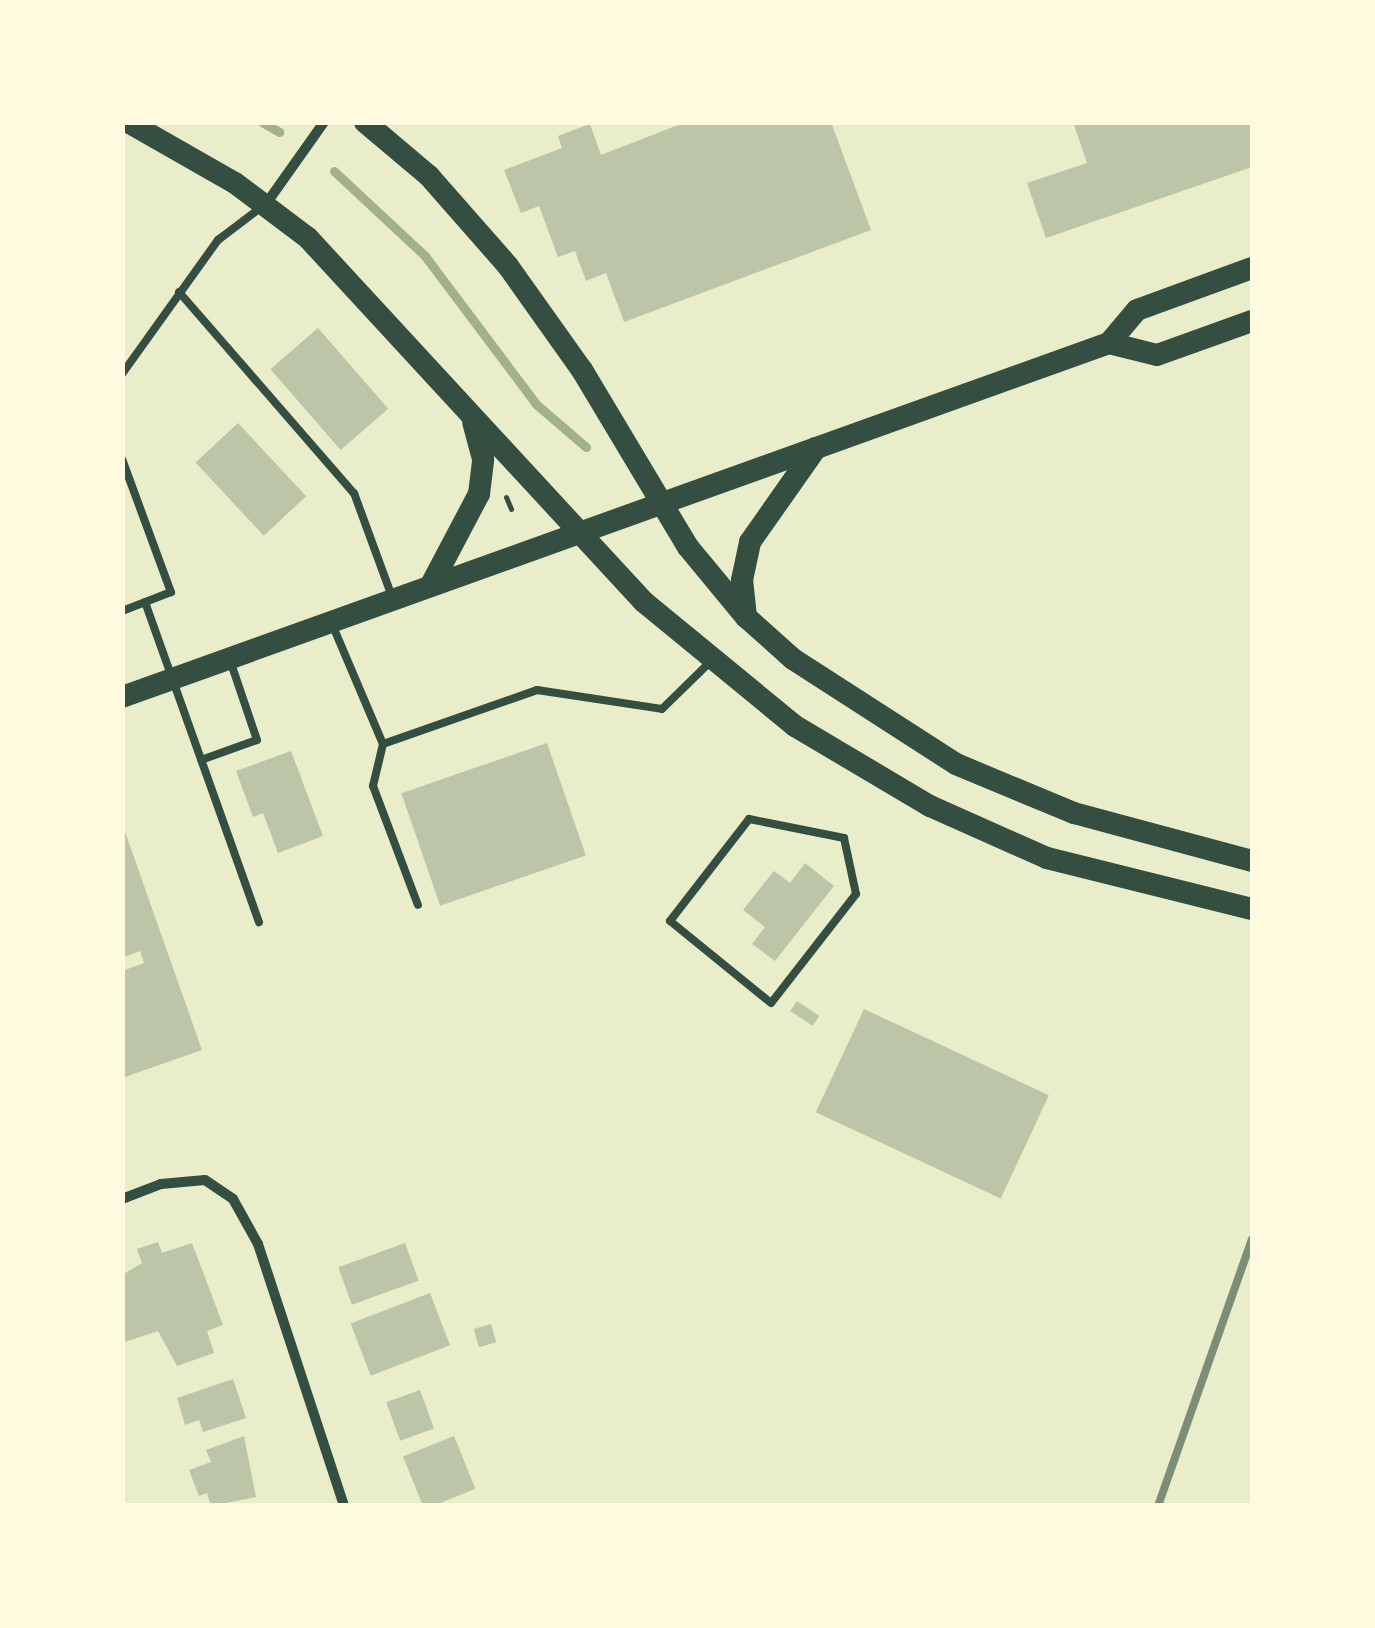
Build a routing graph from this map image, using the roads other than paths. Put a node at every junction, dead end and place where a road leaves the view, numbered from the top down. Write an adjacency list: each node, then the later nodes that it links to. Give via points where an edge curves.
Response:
1 (128, 122): 4 (main road)
2 (324, 122): 4 (street)
3 (365, 122): 13 (main road, via 429,176 530,296)
4 (266, 204): 6 (lane, via 218,240); 10 (main road, via 356,284)
5 (1252, 268): 8 (main road, via 1138,310)
6 (178, 292): 9 (lane); 16 (lane, via 354,493)
7 (1252, 321): 8 (main road, via 1157,355)
8 (1109, 343): 11 (main road)
9 (122, 374)
10 (468, 410): 14 (main road); 15 (main road, via 482,477 471,513)
11 (816, 448): 13 (main road); 19 (main road, via 750,542 742,580)
12 (122, 459): 17 (lane, via 171,592)
13 (659, 501): 14 (main road); 19 (main road)
14 (574, 531): 15 (main road); 22 (main road)
15 (432, 583): 16 (main road)
16 (392, 598): 20 (main road)
17 (146, 602): 18 (lane); 23 (lane)
18 (122, 610)
19 (746, 617): 28 (main road, via 848,700 956,764 1074,813)
20 (330, 620): 21 (main road); 25 (lane)
21 (229, 657): 23 (main road); 26 (lane, via 257,740)
22 (710, 662): 25 (lane, via 662,709 537,690); 30 (main road, via 854,763 990,834 1108,878)
23 (172, 678): 24 (main road); 26 (lane)
24 (122, 696)
25 (383, 744): 29 (lane, via 373,786)
26 (201, 760): 31 (lane)
27 (844, 838): 27 (lane, via 748,819 670,921 771,1003 856,894)
28 (1252, 861)
29 (418, 905)
30 (1252, 909)
31 (259, 922)
32 (122, 1199): 33 (street, via 161,1184 205,1180 233,1199 258,1244)
33 (344, 1506)

